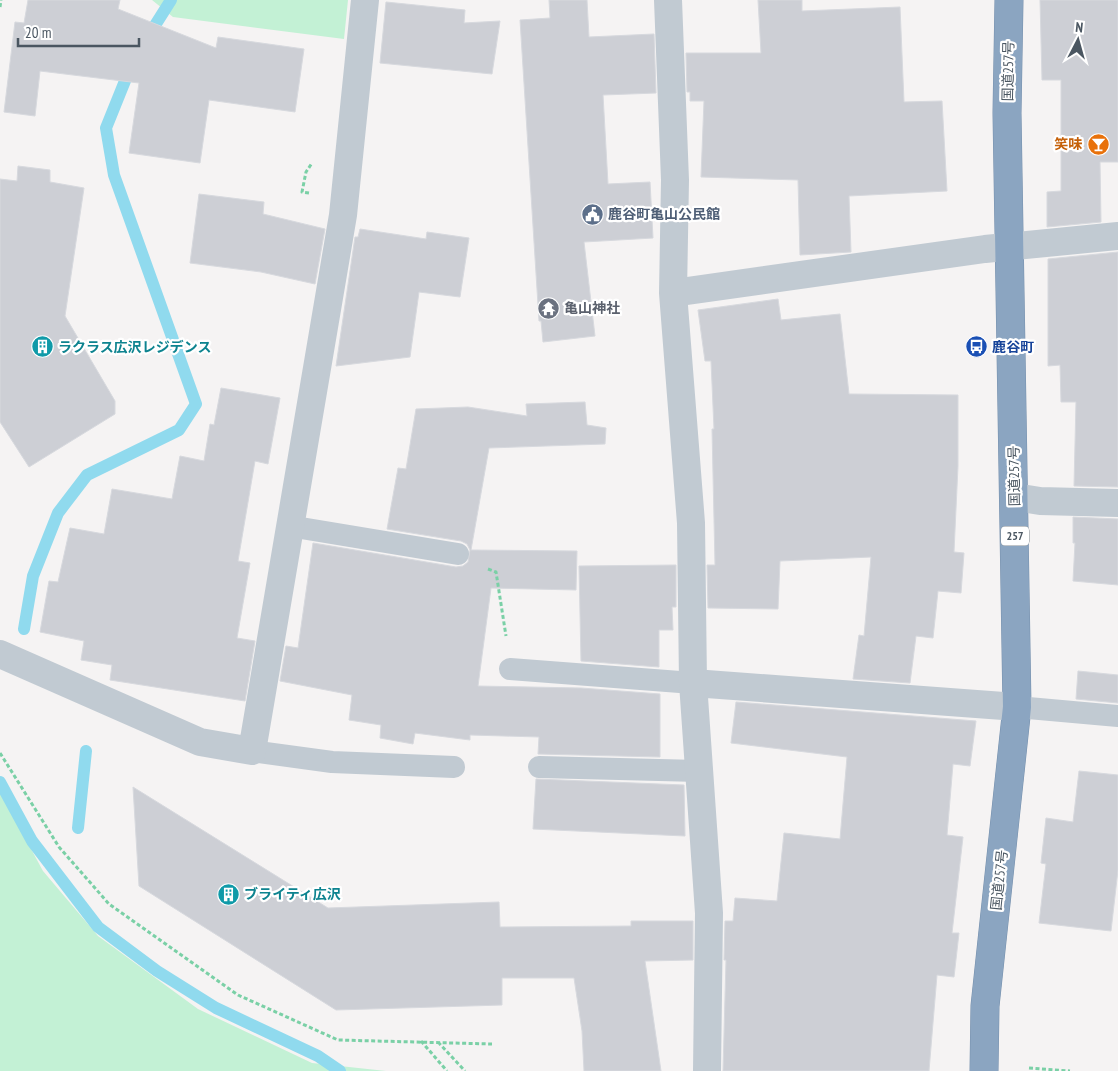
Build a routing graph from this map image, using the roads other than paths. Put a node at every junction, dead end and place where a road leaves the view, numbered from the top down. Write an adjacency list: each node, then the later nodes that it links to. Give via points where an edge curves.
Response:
1 (365, 0): 9 (street, via 342,215)
2 (668, 0): 6 (street, via 675,180)
3 (1009, 0): 5 (highway, 国道257号 / 257)
4 (1118, 236): 5 (street)
5 (1009, 246): 6 (street); 7 (highway, 国道257号 / 257)
6 (673, 293): 13 (street, via 691,523)
7 (1015, 497): 8 (street, via 1040,501); 14 (highway, 国道257号 / 257)
8 (1118, 503)
9 (289, 526): 10 (lane); 16 (street)
10 (458, 554)
11 (0, 654): 16 (street, via 200,742)
12 (510, 669): 13 (lane)
13 (693, 684): 14 (street); 19 (street)
14 (1017, 707): 15 (lane); 21 (highway, 国道257号 / 257, via 985,1006)
15 (1118, 716)
16 (252, 751): 18 (lane, via 332,762)
17 (539, 766): 19 (lane)
18 (454, 767)
19 (699, 770): 20 (street, via 709,913)
20 (707, 1071)
21 (984, 1071)

